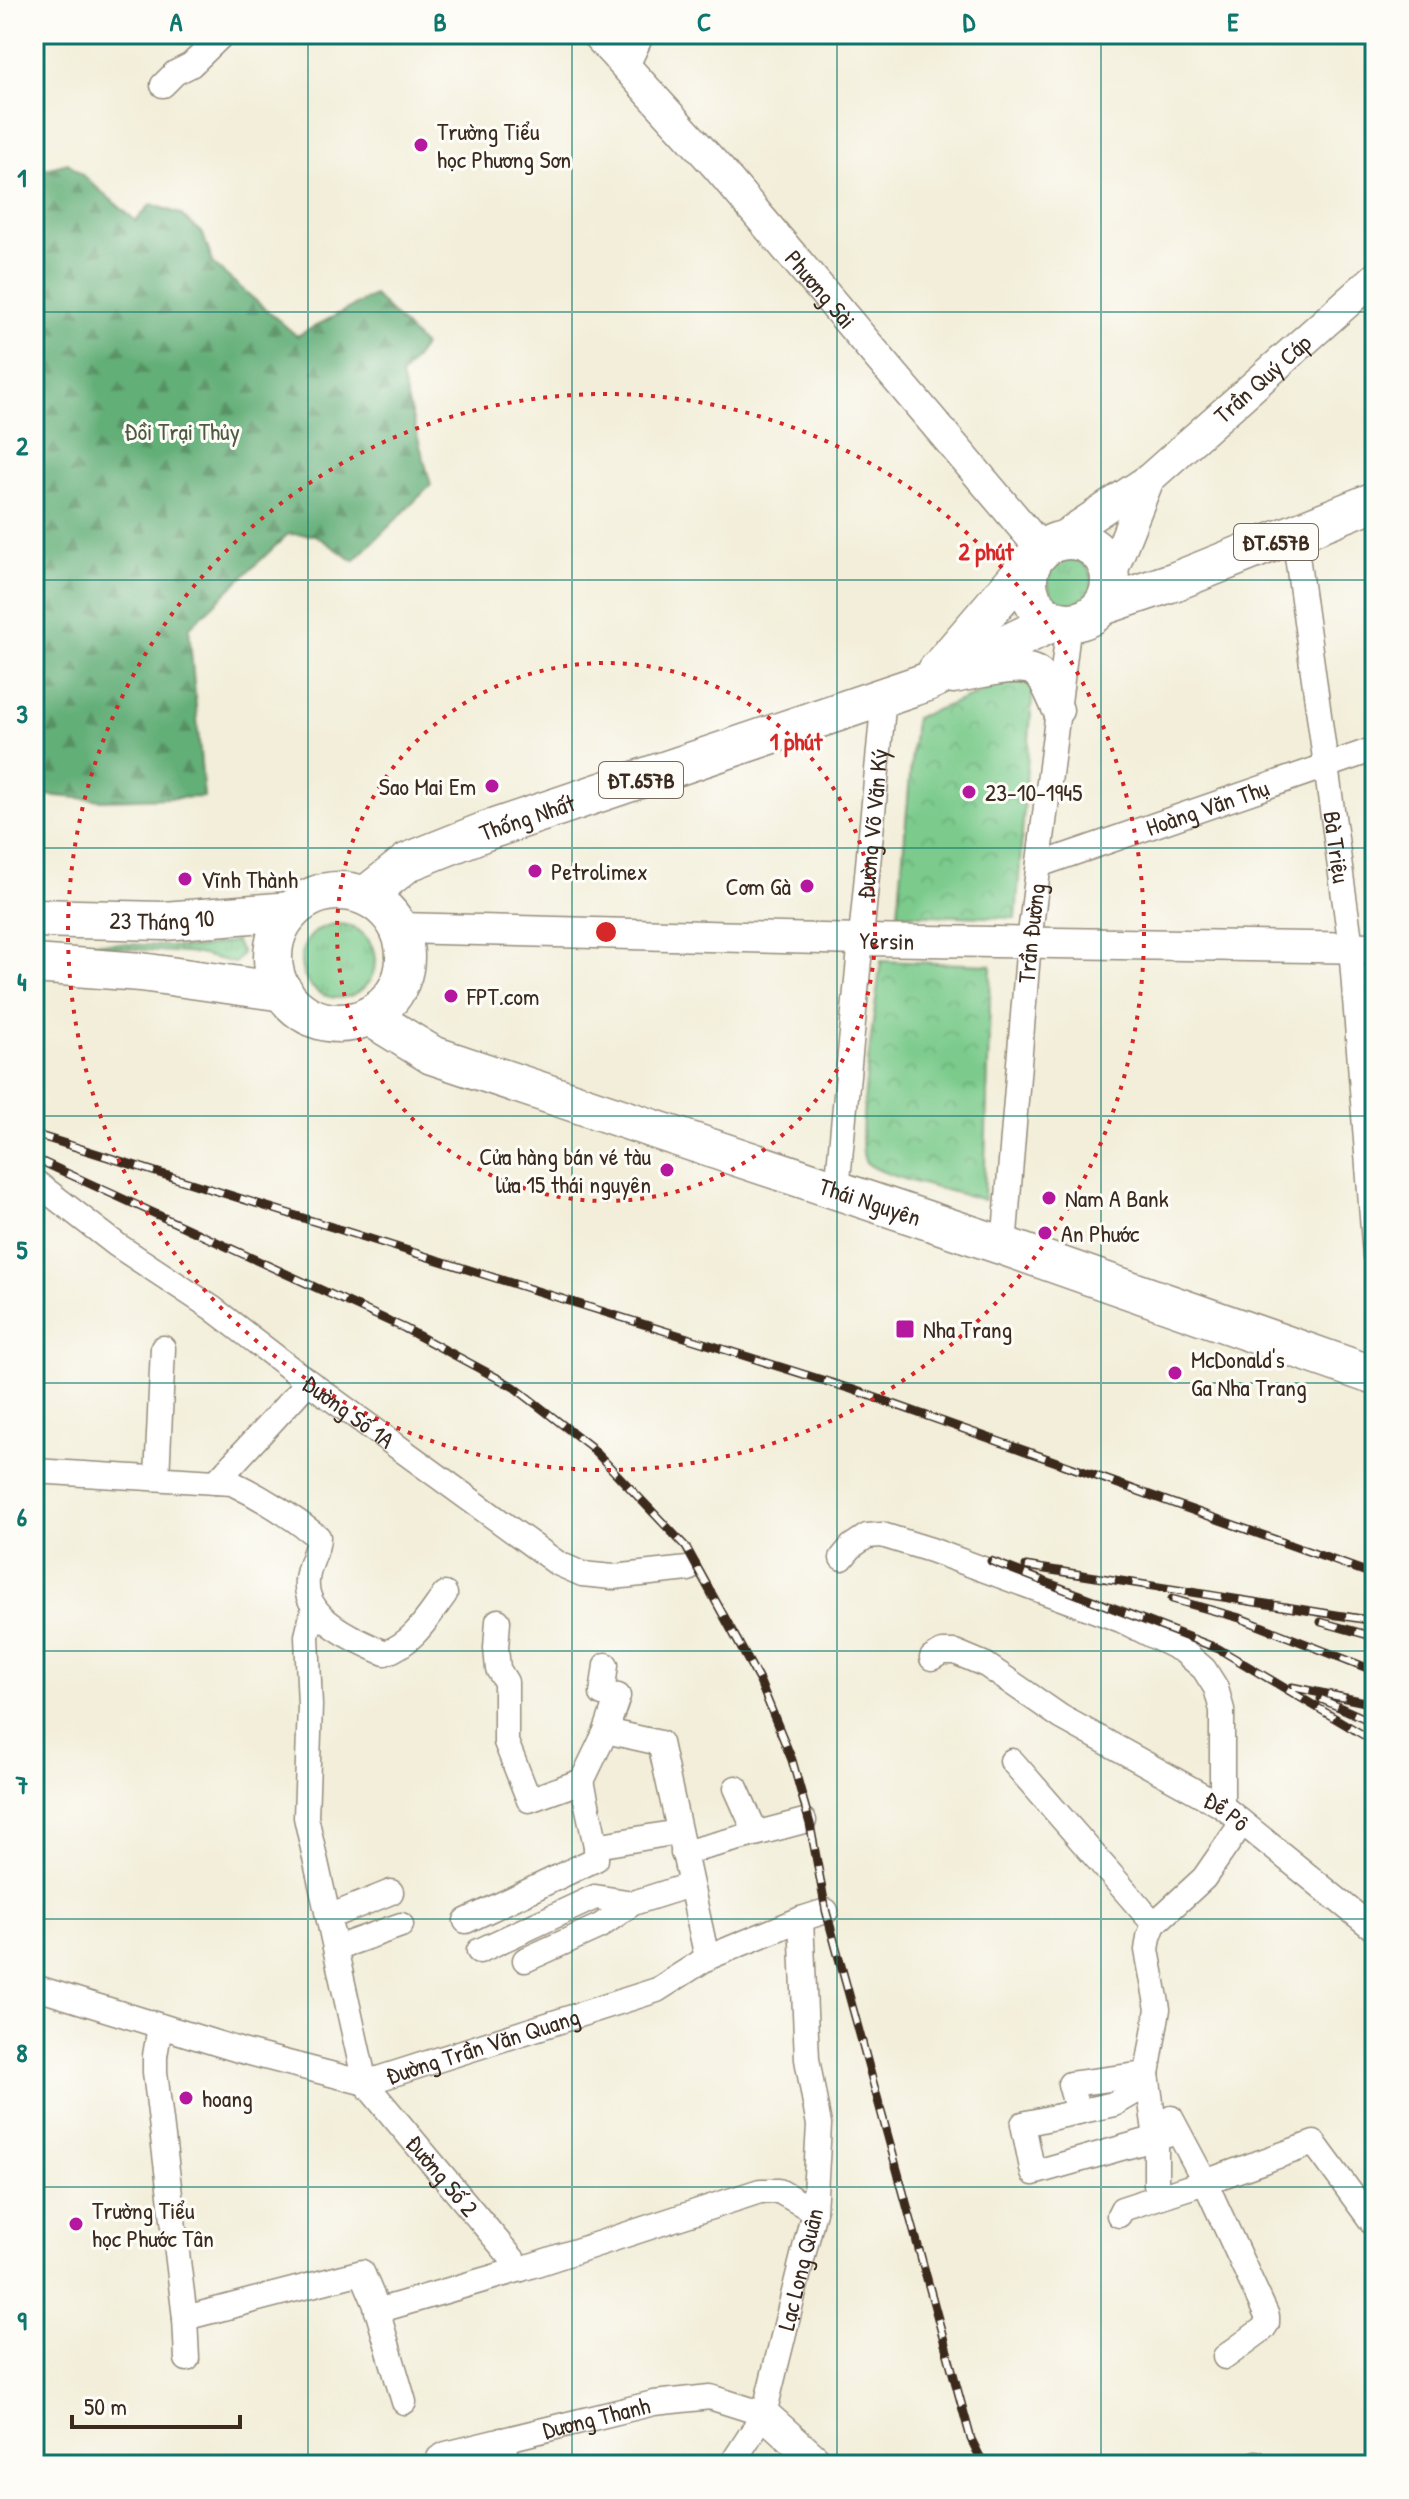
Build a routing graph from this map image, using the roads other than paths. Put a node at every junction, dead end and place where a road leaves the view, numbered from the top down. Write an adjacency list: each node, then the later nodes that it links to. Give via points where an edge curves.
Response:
1 (223, 34): 5 (street)
2 (596, 34): 4 (street, Phương Sài)
3 (642, 34): 4 (street)
4 (626, 68): 10 (street, Phương Sài, via 729,181)
5 (163, 85)
6 (1375, 278): 7 (street, Trần Quý Cáp)
7 (1149, 479): 10 (street, Trần Quý Cáp); 11 (street, Trần Quý Cáp)
8 (1375, 501): 9 (main road, Thống Nhất / ĐT.657B)
9 (1294, 534): 11 (main road, Thống Nhất / ĐT.657B, via 1176,581); 17 (street, Bà Triệu)
10 (1038, 554): 11 (main road, via 1060,541 1082,542 1108,565); 12 (main road, via 1027,581 1029,594 1044,614); 13 (main road, Thống Nhất / ĐT.657B)
11 (1106, 592): 12 (main road, Thống Nhất / ĐT.657B, via 1093,615)
12 (1062, 622): 13 (main road, Thống Nhất / ĐT.657B); 15 (street, Trần Đường)
13 (927, 682): 14 (main road, Thống Nhất / ĐT.657B); 15 (street, via 1030,668 1039,674)
14 (884, 697): 19 (main road, Thống Nhất / ĐT.657B, via 486,831 408,862); 23 (street, Đường Võ Văn Ký)
15 (1058, 710): 18 (street, Trần Đường)
16 (1375, 749): 17 (street, Hoàng Văn Thụ)
17 (1326, 765): 18 (street, Hoàng Văn Thụ); 25 (street, Bà Triệu)
18 (1039, 865): 24 (street, Trần Đường)
19 (365, 896): 20 (main road, via 326,893); 22 (main road)
20 (291, 911): 21 (main road, 23 Tháng 10, via 164,921); 27 (main road, via 273,955)
21 (34, 918)
22 (399, 928): 23 (street, Yersin); 28 (main road, via 404,972 391,997)
23 (861, 940): 24 (street, Yersin); 31 (street, Đường Võ Văn Ký)
24 (1029, 942): 25 (street, Yersin); 32 (street, Trần Đường)
25 (1363, 947): 29 (street, Bà Triệu)
26 (34, 964): 27 (main road, 23 Tháng 10)
27 (284, 992): 28 (main road, via 302,1011 327,1021)
28 (369, 1016): 31 (main road, Thái Nguyên, via 432,1055)
29 (1371, 1167): 33 (street, Bà Triệu)
30 (34, 1181): 36 (street, Đường Số 1A)
31 (837, 1190): 32 (main road, Thái Nguyên)
32 (1004, 1246): 35 (main road, Thái Nguyên)
33 (1375, 1256)
34 (163, 1348): 38 (street)
35 (1375, 1376)
36 (308, 1382): 39 (street); 41 (street, Đường Số 1A, via 557,1563 582,1574 613,1577)
37 (34, 1471): 38 (street)
38 (157, 1478): 39 (street)
39 (216, 1482): 43 (street, via 232,1483 260,1497 318,1537 307,1576)
40 (842, 1558): 51 (street, via 867,1536 882,1535 1121,1620 1183,1651 1204,1669 1222,1710)
41 (688, 1569)
42 (445, 1594): 43 (street, via 409,1640 385,1653 350,1636)
43 (314, 1607): 61 (street, via 307,1636 306,1817)
44 (498, 1621): 49 (street, via 506,1742 529,1800)
45 (932, 1658): 51 (street, Đề Pô, via 955,1652 973,1659 1061,1717)
46 (606, 1665): 47 (street, via 602,1694 618,1696)
47 (606, 1731): 49 (street); 55 (street, via 660,1743)
48 (1012, 1761): 64 (street)
49 (582, 1781): 56 (street)
50 (736, 1788): 54 (street)
51 (1222, 1806): 53 (street, Đề Pô)
52 (804, 1821): 54 (street)
53 (1242, 1823): 64 (street, via 1204,1878); 66 (street, Đề Pô)
54 (756, 1833): 55 (street)
55 (681, 1842): 56 (street); 57 (street)
56 (596, 1846): 63 (street, via 596,1859)
57 (690, 1885): 59 (street); 69 (street)
58 (391, 1892): 61 (street)
59 (633, 1903): 68 (street, via 595,1897); 70 (street, via 600,1926)
60 (826, 1911): 62 (street, Đường Trần Văn Quang)
61 (329, 1917): 67 (street)
62 (801, 1919): 69 (street, Đường Trần Văn Quang); 78 (street, via 807,2059 819,2125)
63 (466, 1921)
64 (1154, 1924): 73 (street, via 1147,1950 1158,2009)
65 (401, 1925): 67 (street)
66 (1375, 1930)
67 (336, 1948): 74 (street)
68 (479, 1951)
69 (707, 1958): 74 (street, Đường Trần Văn Quang, via 657,1990)
70 (525, 1960)
71 (34, 1987): 72 (street, Đường Trần Văn Quang)
72 (160, 2026): 74 (street, Đường Trần Văn Quang); 83 (street, via 155,2072)
73 (1147, 2074): 75 (street); 75 (street, via 1133,2093 1114,2104 1023,2124 1033,2173)
74 (365, 2083): 81 (street, Đường Số 2)
75 (1167, 2135): 76 (street); 77 (street, via 1156,2184)
76 (1205, 2182): 77 (street); 80 (street, via 1314,2143); 84 (street, via 1267,2316 1263,2329)
77 (1160, 2196): 79 (street, via 1122,2209)
78 (814, 2211): 81 (street, Lạc Long Quân, via 779,2191 760,2191); 87 (street, Lạc Long Quân)
79 (1119, 2215)
80 (1375, 2226)
81 (521, 2269): 82 (street, Lạc Long Quân)
82 (377, 2311): 83 (street, via 362,2272); 86 (street)
83 (185, 2318): 85 (street)
84 (1225, 2357)
85 (187, 2359)
86 (404, 2402)
87 (764, 2414): 88 (street, Dương Thanh, via 710,2397 654,2403); 91 (street, Lạc Long Quân); 92 (street)
88 (502, 2440): 89 (street, Dương Thanh, via 446,2454); 90 (street)
89 (437, 2465)
90 (508, 2465)
91 (731, 2465)
92 (821, 2465)

